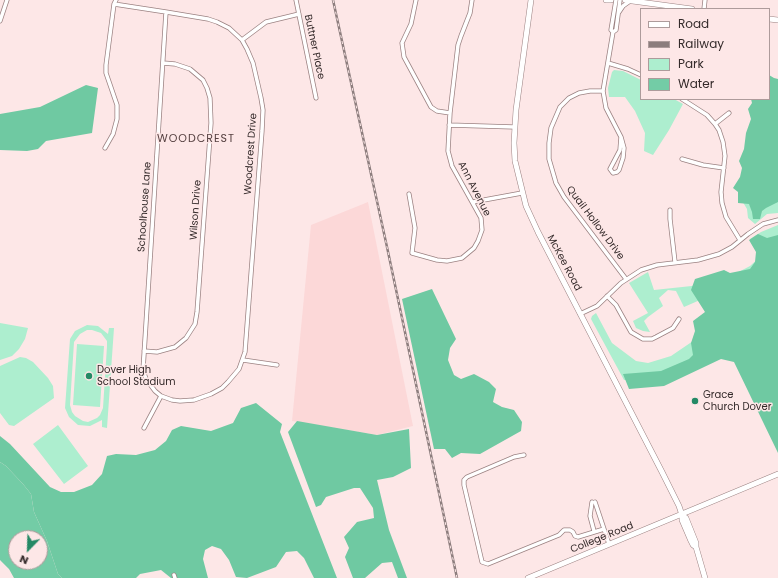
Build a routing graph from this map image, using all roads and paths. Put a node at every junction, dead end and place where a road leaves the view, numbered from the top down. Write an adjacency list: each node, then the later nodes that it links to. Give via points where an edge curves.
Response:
1 (7, 0): 16 (street)
2 (296, 0): 14 (street, Buttner Place)
3 (416, 0): 25 (street, via 411,24 402,42 404,57 431,107 437,111)
4 (472, 0): 25 (street, Ann Avenue, via 458,45)
5 (606, 0): 6 (main road)
6 (611, 0)
7 (616, 0): 17 (street, via 611,30)
8 (620, 0): 15 (street)
9 (628, 0): 12 (main road); 15 (street)
10 (530, 1): 29 (main road, McKee Road)
11 (115, 2): 13 (street, Woodcrest Drive); 31 (street, via 106,74 117,105 117,119 113,134)
12 (685, 8)
13 (166, 12): 18 (street, Woodcrest Drive, via 217,22 229,28); 20 (street, Schoolhouse Lane)
14 (299, 14): 18 (street, via 266,22); 23 (street, Buttner Place)
15 (618, 15): 17 (street, via 616,30)
16 (0, 21)
17 (613, 32): 19 (street)
18 (242, 40): 46 (street, Woodcrest Drive, via 253,63 263,110 247,337)
19 (608, 63): 21 (street); 22 (street)
20 (163, 64): 45 (street, Schoolhouse Lane); 45 (street, Wilson Drive, via 176,64 190,69 203,80 210,98 211,123 194,324 190,333 176,347 157,352)
21 (640, 75)
22 (603, 91): 30 (street, via 606,108); 41 (street, Quail Hollow Drive, via 579,93 560,107 550,136 549,159 554,179 564,197)
23 (316, 98)
24 (684, 100): 27 (street, via 701,110)
25 (450, 113): 28 (street, Ann Avenue)
26 (729, 113): 27 (street)
27 (715, 124): 33 (street, via 723,142)
28 (449, 125): 29 (street); 36 (street, Ann Avenue, via 450,161)
29 (514, 127): 34 (main road, McKee Road, via 515,161)
30 (621, 137): 30 (street, via 620,150 610,169 613,173 618,171 623,158)
31 (105, 148)
32 (682, 158): 33 (street)
33 (724, 168): 39 (street, via 721,192 724,210)
34 (522, 193): 36 (street); 43 (main road, McKee Road, via 538,232)
35 (409, 194): 36 (street, Ann Avenue, via 415,228 412,254 437,260 462,258 478,241 483,226)
36 (472, 202)
37 (670, 210): 40 (street)
38 (778, 220): 39 (street, via 763,224)
39 (740, 240): 40 (street, via 712,257)
40 (675, 262): 41 (street, via 648,267)
41 (626, 279): 42 (street)
42 (607, 296): 43 (street, via 597,306); 44 (street, via 616,305 632,332 643,339 652,339 673,328)
43 (580, 314): 52 (main road, McKee Road)
44 (679, 319)
45 (144, 351): 48 (street, Schoolhouse Lane, via 143,370 146,379)
46 (243, 360): 47 (street); 48 (street, Woodcrest Drive, via 228,382 211,394 194,400 180,401)
47 (277, 365)
48 (161, 396): 49 (street)
49 (144, 428)
50 (524, 455): 54 (street, via 464,480 482,562 488,564 559,535 564,530 570,530 578,537)
51 (778, 474): 52 (main road, College Road)
52 (682, 514): 55 (main road, College Road); 57 (main road, McKee Road, via 682,520 696,548)
53 (604, 529): 54 (street); 54 (street, via 593,502 590,516); 55 (street)
54 (594, 532)
55 (609, 544): 56 (main road, College Road)
56 (530, 578)
57 (705, 578)

